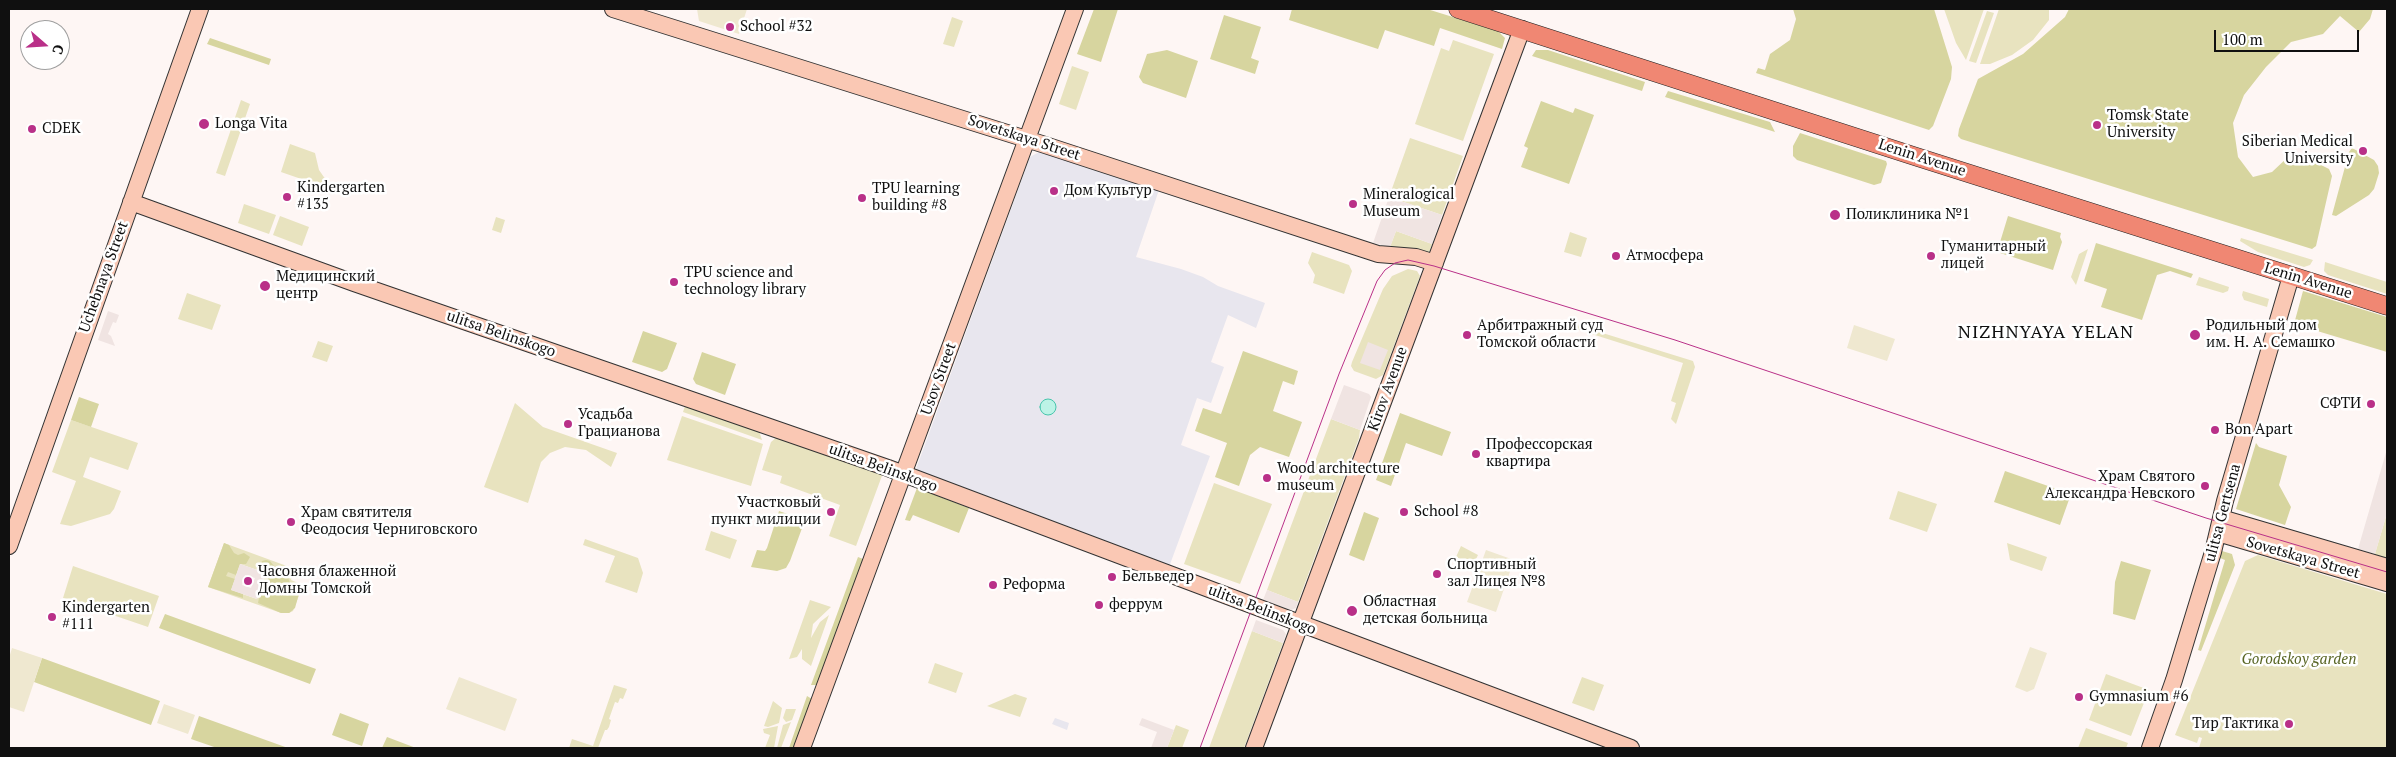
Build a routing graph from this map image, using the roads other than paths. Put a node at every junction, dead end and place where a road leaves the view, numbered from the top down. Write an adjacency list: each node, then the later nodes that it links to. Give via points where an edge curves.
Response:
1 (200, 9): 7 (street, Uchebnaya Street)
2 (612, 9): 6 (street, Sovetskaya Street)
3 (1075, 9): 6 (street, Usov Street)
4 (1458, 9): 5 (main road, Lenin Avenue)
5 (1522, 29): 8 (street, Kirov Avenue); 9 (main road, Lenin Avenue)
6 (1027, 139): 8 (street, Sovetskaya Street, via 1378,254 1416,257); 11 (street, Usov Street)
7 (130, 202): 11 (street, ulitsa Belinskogo); 13 (street, Uchebnaya Street)
8 (1435, 263): 16 (street, Kirov Avenue)
9 (2291, 276): 10 (main road, Lenin Avenue); 12 (street, ulitsa Gertsena)
10 (2387, 306)
11 (904, 475): 16 (street, ulitsa Belinskogo); 17 (street, Usov Street)
12 (2219, 525): 14 (street, Sovetskaya Street); 15 (street, Sovetskaya Street); 20 (street, ulitsa Gertsena, via 2177,672)
13 (9, 546)
14 (2387, 567)
15 (2387, 583)
16 (1301, 625): 18 (street, Kirov Avenue); 19 (street, ulitsa Belinskogo)
17 (802, 748)
18 (1254, 748)
19 (1631, 748)
20 (2150, 748)

